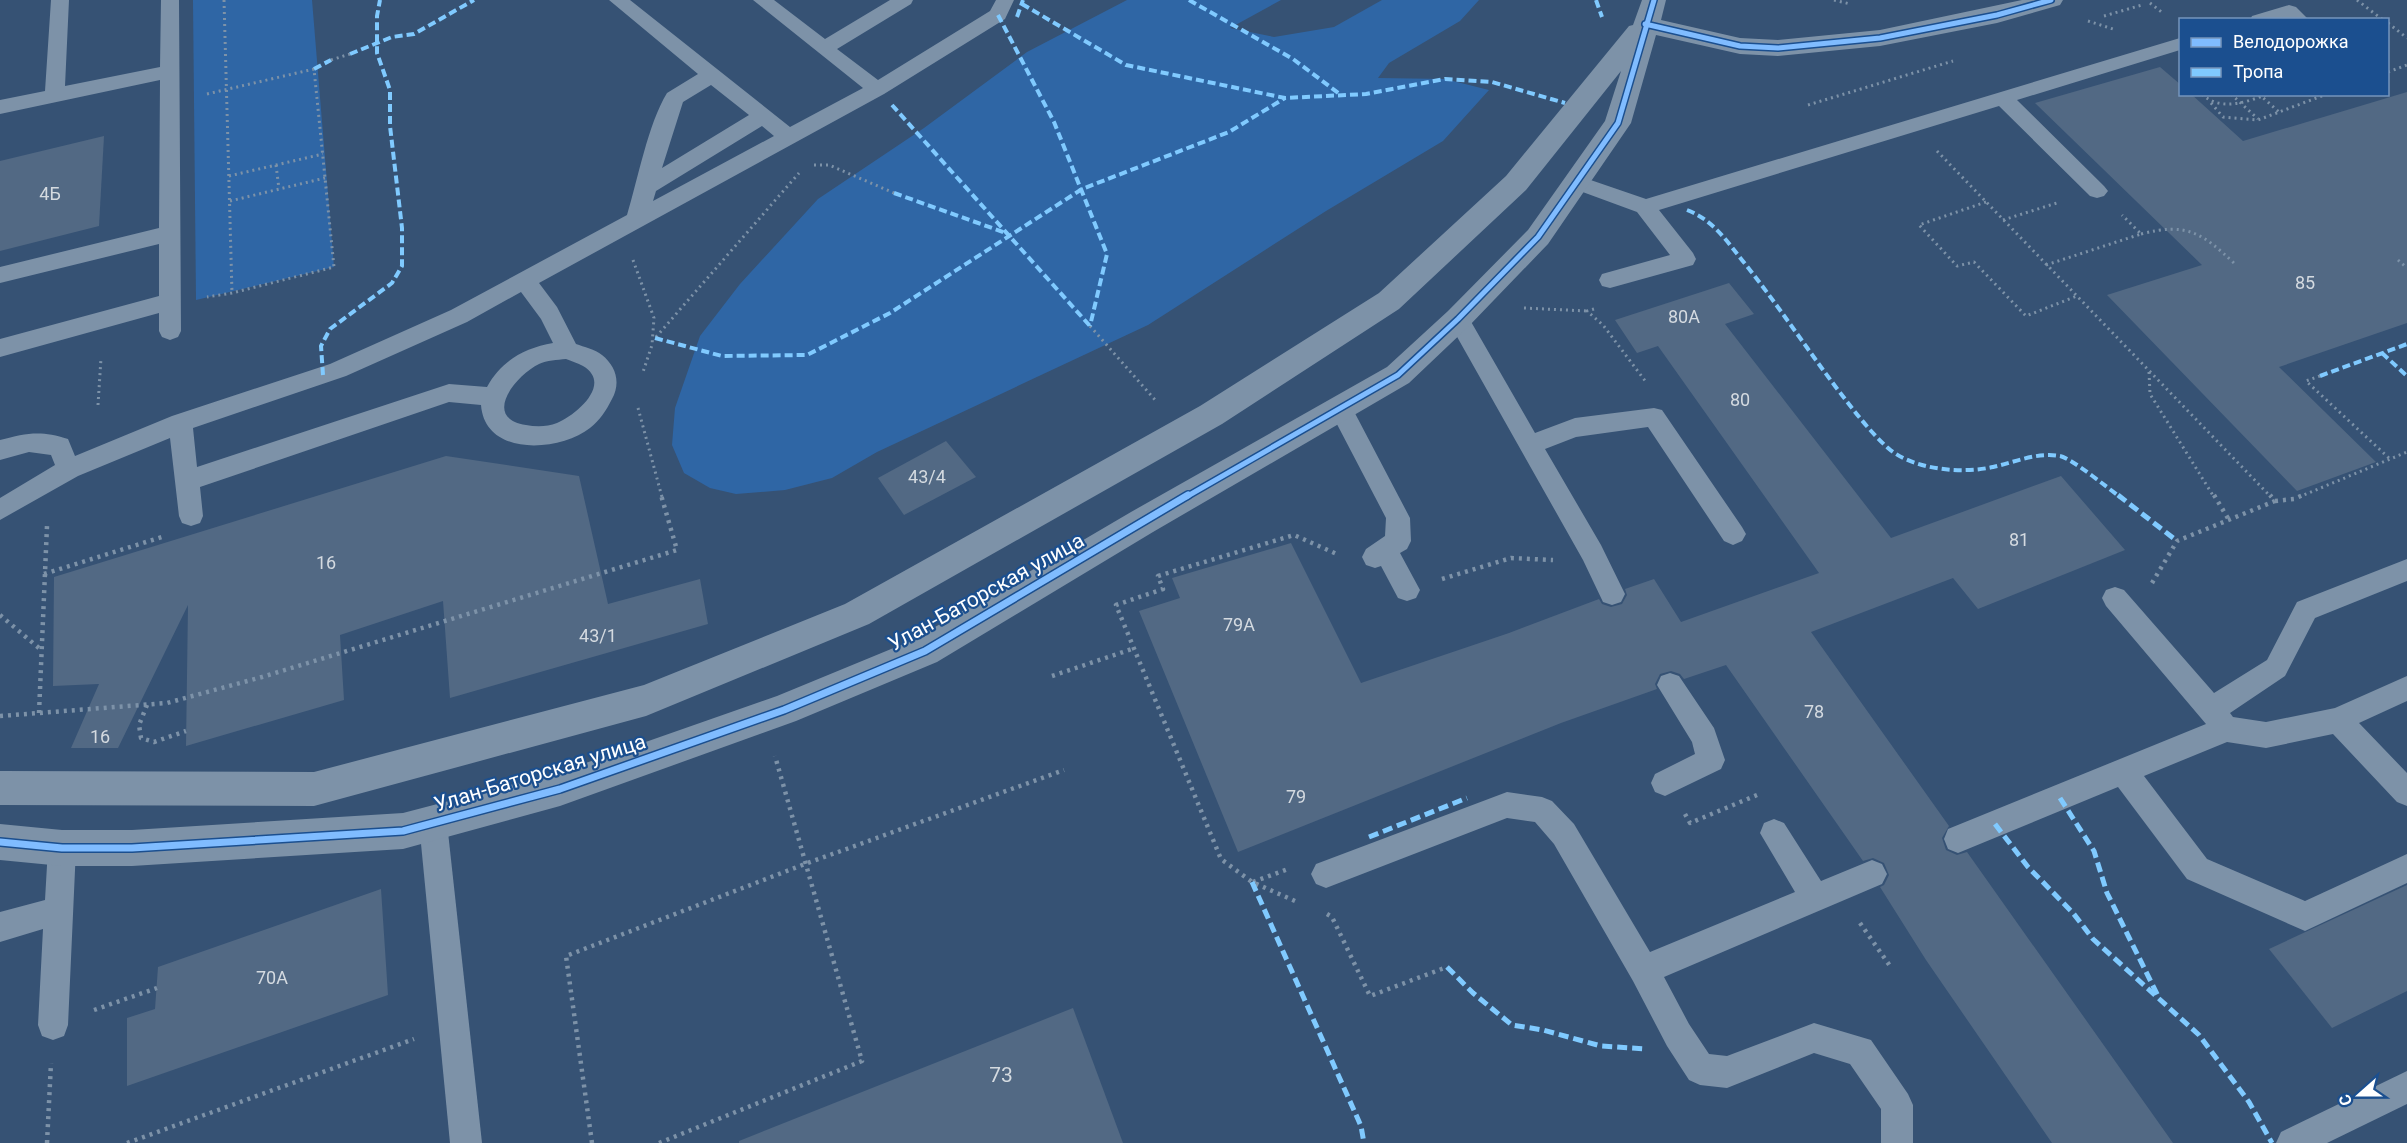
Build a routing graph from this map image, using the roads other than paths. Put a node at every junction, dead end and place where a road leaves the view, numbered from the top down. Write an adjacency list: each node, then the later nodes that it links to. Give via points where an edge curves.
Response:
1 (60, 0): 16 (lane)
2 (171, 0): 13 (lane)
3 (618, 0): 14 (lane)
4 (762, 0): 12 (lane)
5 (904, 0): 12 (lane)
6 (1005, 0): 15 (lane, via 998,15)
7 (2051, 0): 8 (street, via 1880,38 1778,48 1740,46)
8 (1649, 12): 21 (street, Улан-Баторская улица, via 1618,123); 55 (street, via 1516,183 1389,301 1211,415 857,614 646,700 314,789)
9 (2266, 18): 10 (lane, via 2289,11)
10 (2298, 18)
11 (2179, 45): 17 (lane)
12 (824, 48): 15 (lane)
13 (170, 71): 16 (lane); 26 (lane)
14 (712, 75): 19 (lane); 22 (lane, via 674,98)
15 (877, 89): 20 (lane)
16 (55, 96): 18 (lane)
17 (2003, 98): 23 (lane); 24 (lane)
18 (0, 107)
19 (763, 116): 20 (lane); 22 (lane)
20 (789, 137): 25 (lane)
21 (1576, 182): 24 (lane); 31 (street, Улан-Баторская улица, via 1538,237)
22 (646, 187): 25 (lane)
23 (2097, 191)
24 (1645, 207): 28 (lane, via 1685,259)
25 (637, 219): 29 (lane)
26 (170, 233): 27 (lane); 30 (lane)
27 (0, 275)
28 (1610, 280)
29 (524, 281): 34 (lane, via 558,325); 37 (lane, via 459,316 338,370)
30 (170, 301): 32 (lane); 33 (lane)
31 (1458, 320): 36 (street, Улан-Баторская улица, via 1398,375); 38 (lane)
32 (170, 331)
33 (0, 348)
34 (567, 350): 35 (lane, via 529,358 512,369); 35 (lane, via 597,361 604,372 603,398 581,423 546,436 514,433 500,424 493,412)
35 (493, 397): 41 (lane, via 449,393)
36 (1340, 407): 46 (lane, via 1398,518 1398,541 1380,553); 57 (street, Улан-Баторская улица, via 925,651 784,710 571,785)
37 (180, 423): 40 (lane); 41 (lane)
38 (1529, 445): 44 (lane, via 1575,428 1654,417); 47 (lane)
39 (0, 450): 40 (lane, via 29,442 58,446)
40 (69, 470): 42 (lane)
41 (187, 481): 43 (lane)
42 (0, 510)
43 (191, 516)
44 (1734, 534)
45 (2407, 570): 51 (lane, via 2307,610 2276,668)
46 (1407, 590)
47 (1612, 594)
48 (2123, 607): 51 (lane)
49 (1670, 685): 54 (lane, via 1704,737 1711,760)
50 (2407, 688): 52 (lane)
51 (2218, 720): 52 (lane, via 2266,735); 53 (lane)
52 (2337, 720): 56 (lane)
53 (2124, 772): 59 (lane); 62 (lane, via 2197,869 2306,916)
54 (1665, 783)
55 (0, 789)
56 (2407, 793)
57 (433, 824): 61 (street, Улан-Баторская улица, via 403,831 132,848); 71 (lane)
58 (1774, 833): 65 (lane)
59 (1958, 838)
60 (0, 842): 61 (street, Улан-Баторская улица)
61 (62, 848): 66 (lane)
62 (2407, 868)
63 (1326, 874): 68 (lane, via 1507,805 1542,810 1564,834)
64 (1872, 874): 65 (lane)
65 (1815, 898): 68 (lane)
66 (59, 910): 67 (lane); 69 (lane)
67 (0, 927)
68 (1644, 970): 72 (lane, via 1700,1069 1727,1072 1814,1038 1860,1051 1897,1105)
69 (53, 1025)
70 (2407, 1087): 73 (lane)
71 (465, 1143)
72 (1897, 1143)
73 (2292, 1143)

